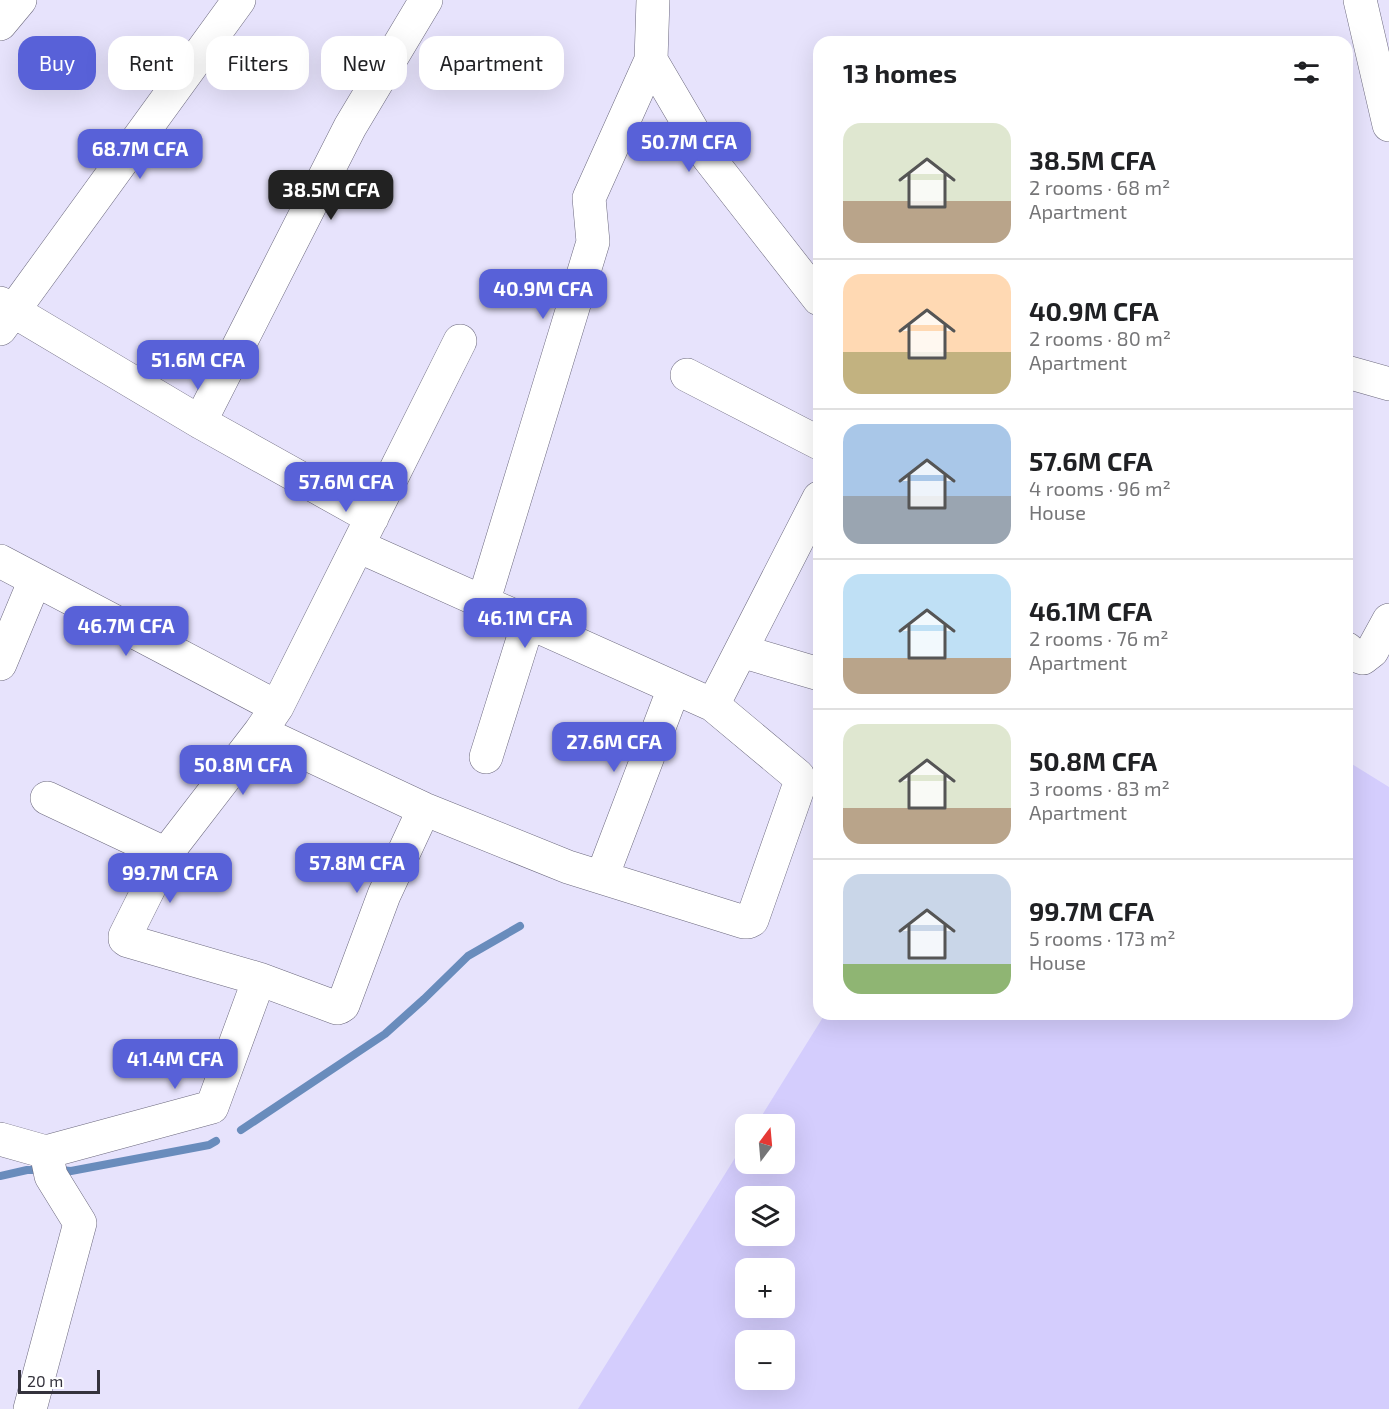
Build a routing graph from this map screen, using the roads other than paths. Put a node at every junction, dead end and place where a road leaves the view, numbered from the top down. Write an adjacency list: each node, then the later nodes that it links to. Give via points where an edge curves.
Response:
1 (20, 0): 6 (street)
2 (239, 0): 10 (street)
3 (426, 0): 15 (street, via 350,127)
4 (653, 0): 7 (street)
5 (1360, 0): 8 (street)
6 (0, 24)
7 (651, 60): 9 (street, via 708,157); 21 (street, via 589,198 594,242)
8 (1389, 125)
9 (813, 291)
10 (4, 315): 15 (street)
11 (460, 341): 18 (street)
12 (1353, 374): 14 (street)
13 (687, 375): 16 (street)
14 (1389, 384)
15 (200, 422): 18 (street)
16 (813, 440)
17 (813, 510): 24 (street)
18 (365, 532): 21 (street); 30 (street)
19 (0, 561): 20 (street)
20 (35, 580): 26 (street); 30 (street)
21 (483, 603): 23 (street)
22 (1389, 620): 25 (street, via 1372,651 1363,658)
23 (528, 623): 28 (street); 31 (street)
24 (741, 651): 27 (street); 29 (street)
25 (1353, 654)
26 (0, 664)
27 (813, 672)
28 (674, 688): 29 (street); 35 (street)
29 (713, 705): 35 (street, via 800,780 752,920 744,922)
30 (268, 720): 33 (street); 34 (street)
31 (486, 757)
32 (47, 798): 34 (street)
33 (424, 809): 35 (street); 36 (street, via 384,895 340,1008)
34 (166, 854): 36 (street, via 125,939)
35 (602, 877)
36 (259, 979): 38 (street, via 212,1107)
37 (0, 1139): 38 (street)
38 (46, 1152): 39 (street, via 51,1176 80,1223)
39 (30, 1409)

